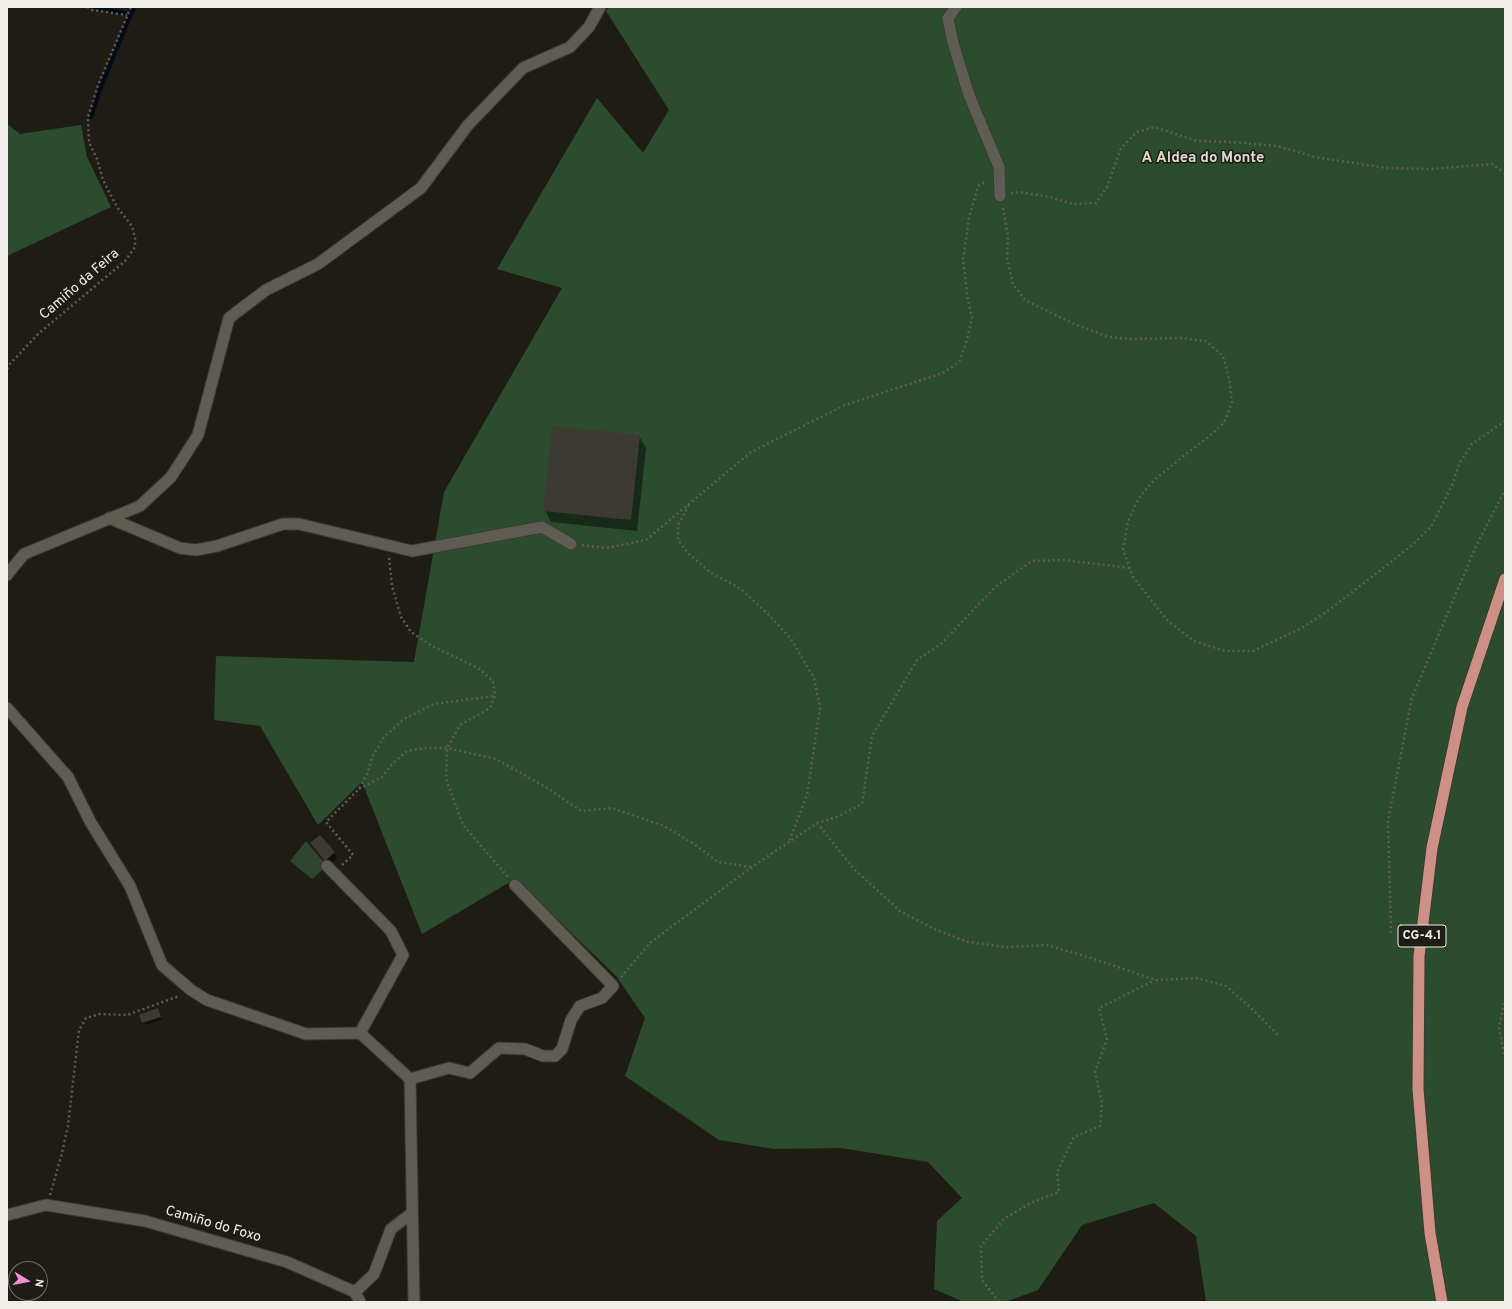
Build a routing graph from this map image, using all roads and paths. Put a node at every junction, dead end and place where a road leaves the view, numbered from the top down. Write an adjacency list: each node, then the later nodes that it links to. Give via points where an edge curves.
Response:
1 (87, 7): 5 (path)
2 (131, 7): 5 (path, Camiño da Feira)
3 (600, 7): 13 (street, via 589,27 570,47 523,68 468,126 422,188 318,264 266,290 229,318 198,435 172,477 140,506)
4 (956, 7): 6 (street, via 948,18 953,43 969,95 1000,167)
5 (127, 15): 9 (path, Camiño da Feira, via 98,85 88,117 89,142 113,200 132,226 135,247 125,261 38,334)
6 (1000, 174): 8 (street); 12 (path, via 978,186 969,218 964,261 972,318 959,362 943,373 845,406 751,452)
7 (1505, 174): 8 (path, via 1492,164 1431,169 1386,168 1315,157 1277,146 1197,141 1154,126 1137,132 1121,148 1107,187 1096,204 1073,204 1019,192)
8 (1000, 196): 16 (path, via 1008,237 1007,259 1012,284 1025,300 1072,323 1109,337 1131,340 1179,338 1206,341 1223,356 1232,402 1224,423 1154,480 1139,498 1128,521 1123,550)
9 (7, 369)
10 (1505, 421): 16 (path, via 1472,444 1431,527 1413,544 1329,610 1300,629 1253,651 1225,651 1194,641 1168,621 1133,577)
11 (1505, 490): 28 (path, via 1476,546 1412,698 1388,821)
12 (690, 503): 14 (path, via 646,540 606,548); 24 (path, via 678,525 678,540 688,554 710,572 741,589 770,616 791,639 814,678 820,708 807,795)
13 (109, 518): 15 (street, via 180,548 196,550 217,546 283,524 299,524); 17 (street, via 24,554)
14 (571, 544): 15 (street, via 542,527 412,552)
15 (388, 545): 19 (path, via 392,586 401,617 411,632 432,646 478,668 493,681)
16 (1130, 568): 23 (path, via 1063,560 1032,561 995,587 941,644 916,660 872,736 862,804 838,817)
17 (7, 575)
18 (1505, 579): 43 (highway, CG-4.1, via 1462,707 1432,848 1419,956 1418,1089 1430,1233)
19 (495, 696): 21 (path, via 490,708 460,726); 22 (path, via 434,704 404,719 384,737 372,757)
20 (7, 708): 31 (street, via 68,778 91,823 130,886 162,965)
21 (447, 748): 22 (path, via 407,751 382,777); 25 (path, via 496,759 549,789 581,811 612,808 664,826 718,862); 27 (path, via 446,779 463,825)
22 (360, 789): 26 (path, via 326,822 353,855)
23 (817, 823): 24 (path); 29 (path, via 854,869 900,911 934,929 968,942 1006,948 1047,945)
24 (789, 842): 25 (path)
25 (752, 867): 30 (path, via 651,942)
26 (330, 869): 33 (street, via 391,931 403,955)
27 (515, 885): 30 (street)
28 (1391, 932)
29 (1156, 980): 34 (path, via 1196,978 1226,986); 42 (path, via 1099,1008 1107,1039 1095,1072 1102,1103 1100,1126 1074,1137 1057,1172 1059,1192 1033,1202 1005,1218 981,1246 982,1280)
30 (613, 986): 36 (street, via 602,998 580,1006 571,1020 562,1049 555,1056 543,1056 525,1049 499,1048 470,1073 449,1068)
31 (191, 990): 33 (street, via 206,1000 306,1034); 37 (path, via 127,1016 100,1014 86,1018 79,1030 68,1126)
32 (1505, 998): 35 (path, via 1499,1027)
33 (360, 1033): 36 (street)
34 (1279, 1036)
35 (1505, 1059)
36 (410, 1078): 38 (street)
37 (46, 1205): 39 (street); 40 (street, Camiño do Foxo, via 145,1220 287,1262)
38 (412, 1213): 40 (street, via 390,1229 374,1274); 41 (street)
39 (7, 1215)
40 (358, 1297)
41 (414, 1302)
42 (998, 1302)
43 (1442, 1302)

